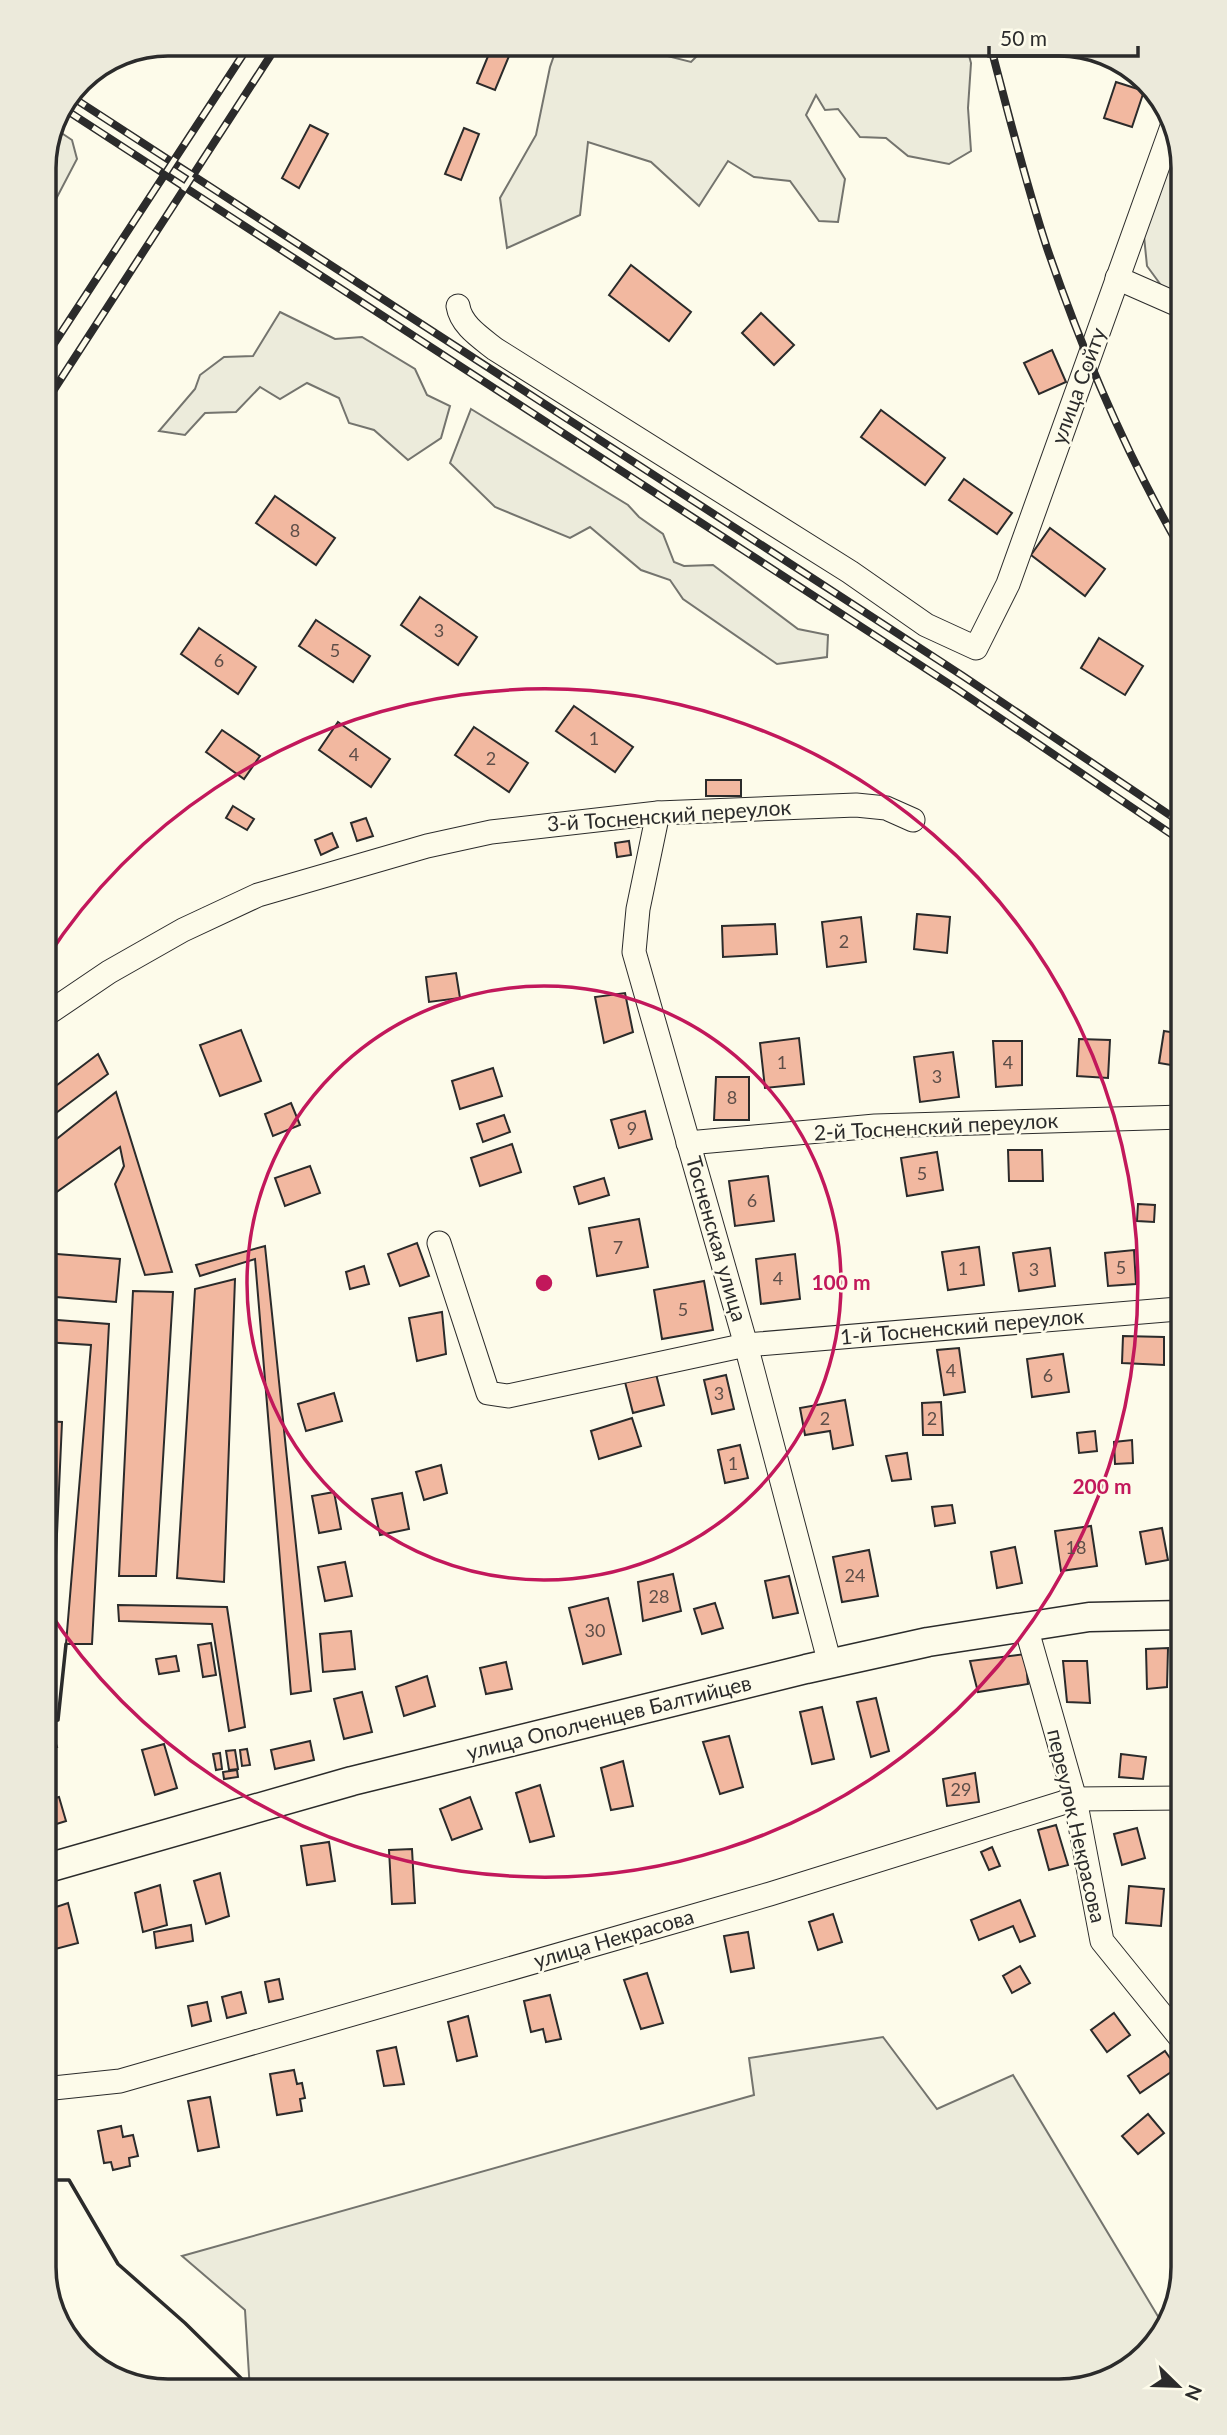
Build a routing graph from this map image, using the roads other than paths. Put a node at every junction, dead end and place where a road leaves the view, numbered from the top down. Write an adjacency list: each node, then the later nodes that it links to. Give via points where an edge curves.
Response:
1 (1167, 140): 2 (street, улица Сойту)
2 (1117, 278): 3 (street); 4 (street, улица Сойту, via 1008,584 976,648 926,625 850,572 495,349 459,315)
3 (1171, 302)
4 (458, 306)
5 (658, 813): 6 (street, 3-й Тосненский переулок, via 856,804 886,808); 7 (street, 3-й Тосненский переулок, via 491,832 258,895 183,930); 9 (street, Тосненская улица, via 634,953)
6 (913, 820)
7 (56, 1008)
8 (1171, 1117): 9 (street, 2-й Тосненский переулок, via 875,1126)
9 (688, 1143): 12 (street, Тосненская улица)
10 (439, 1243): 12 (street, 1-й Тосненский переулок, via 488,1393 508,1395)
11 (1171, 1310): 12 (street, 1-й Тосненский переулок)
12 (746, 1345): 15 (street, Тосненская улица)
13 (1171, 1615): 14 (main road, улица Ополченцев Балтийцев, via 1089,1617)
14 (1026, 1627): 15 (main road, улица Ополченцев Балтийцев); 17 (street, переулок Некрасова)
15 (830, 1664): 18 (main road, улица Ополченцев Балтийцев, via 352,1781)
16 (1171, 1798): 17 (street, улица Некрасова)
17 (1075, 1799): 19 (street, переулок Некрасова, via 1102,1941); 20 (street, улица Некрасова, via 770,1894 120,2081)
18 (56, 1866)
19 (1171, 2026)
20 (56, 2088)

